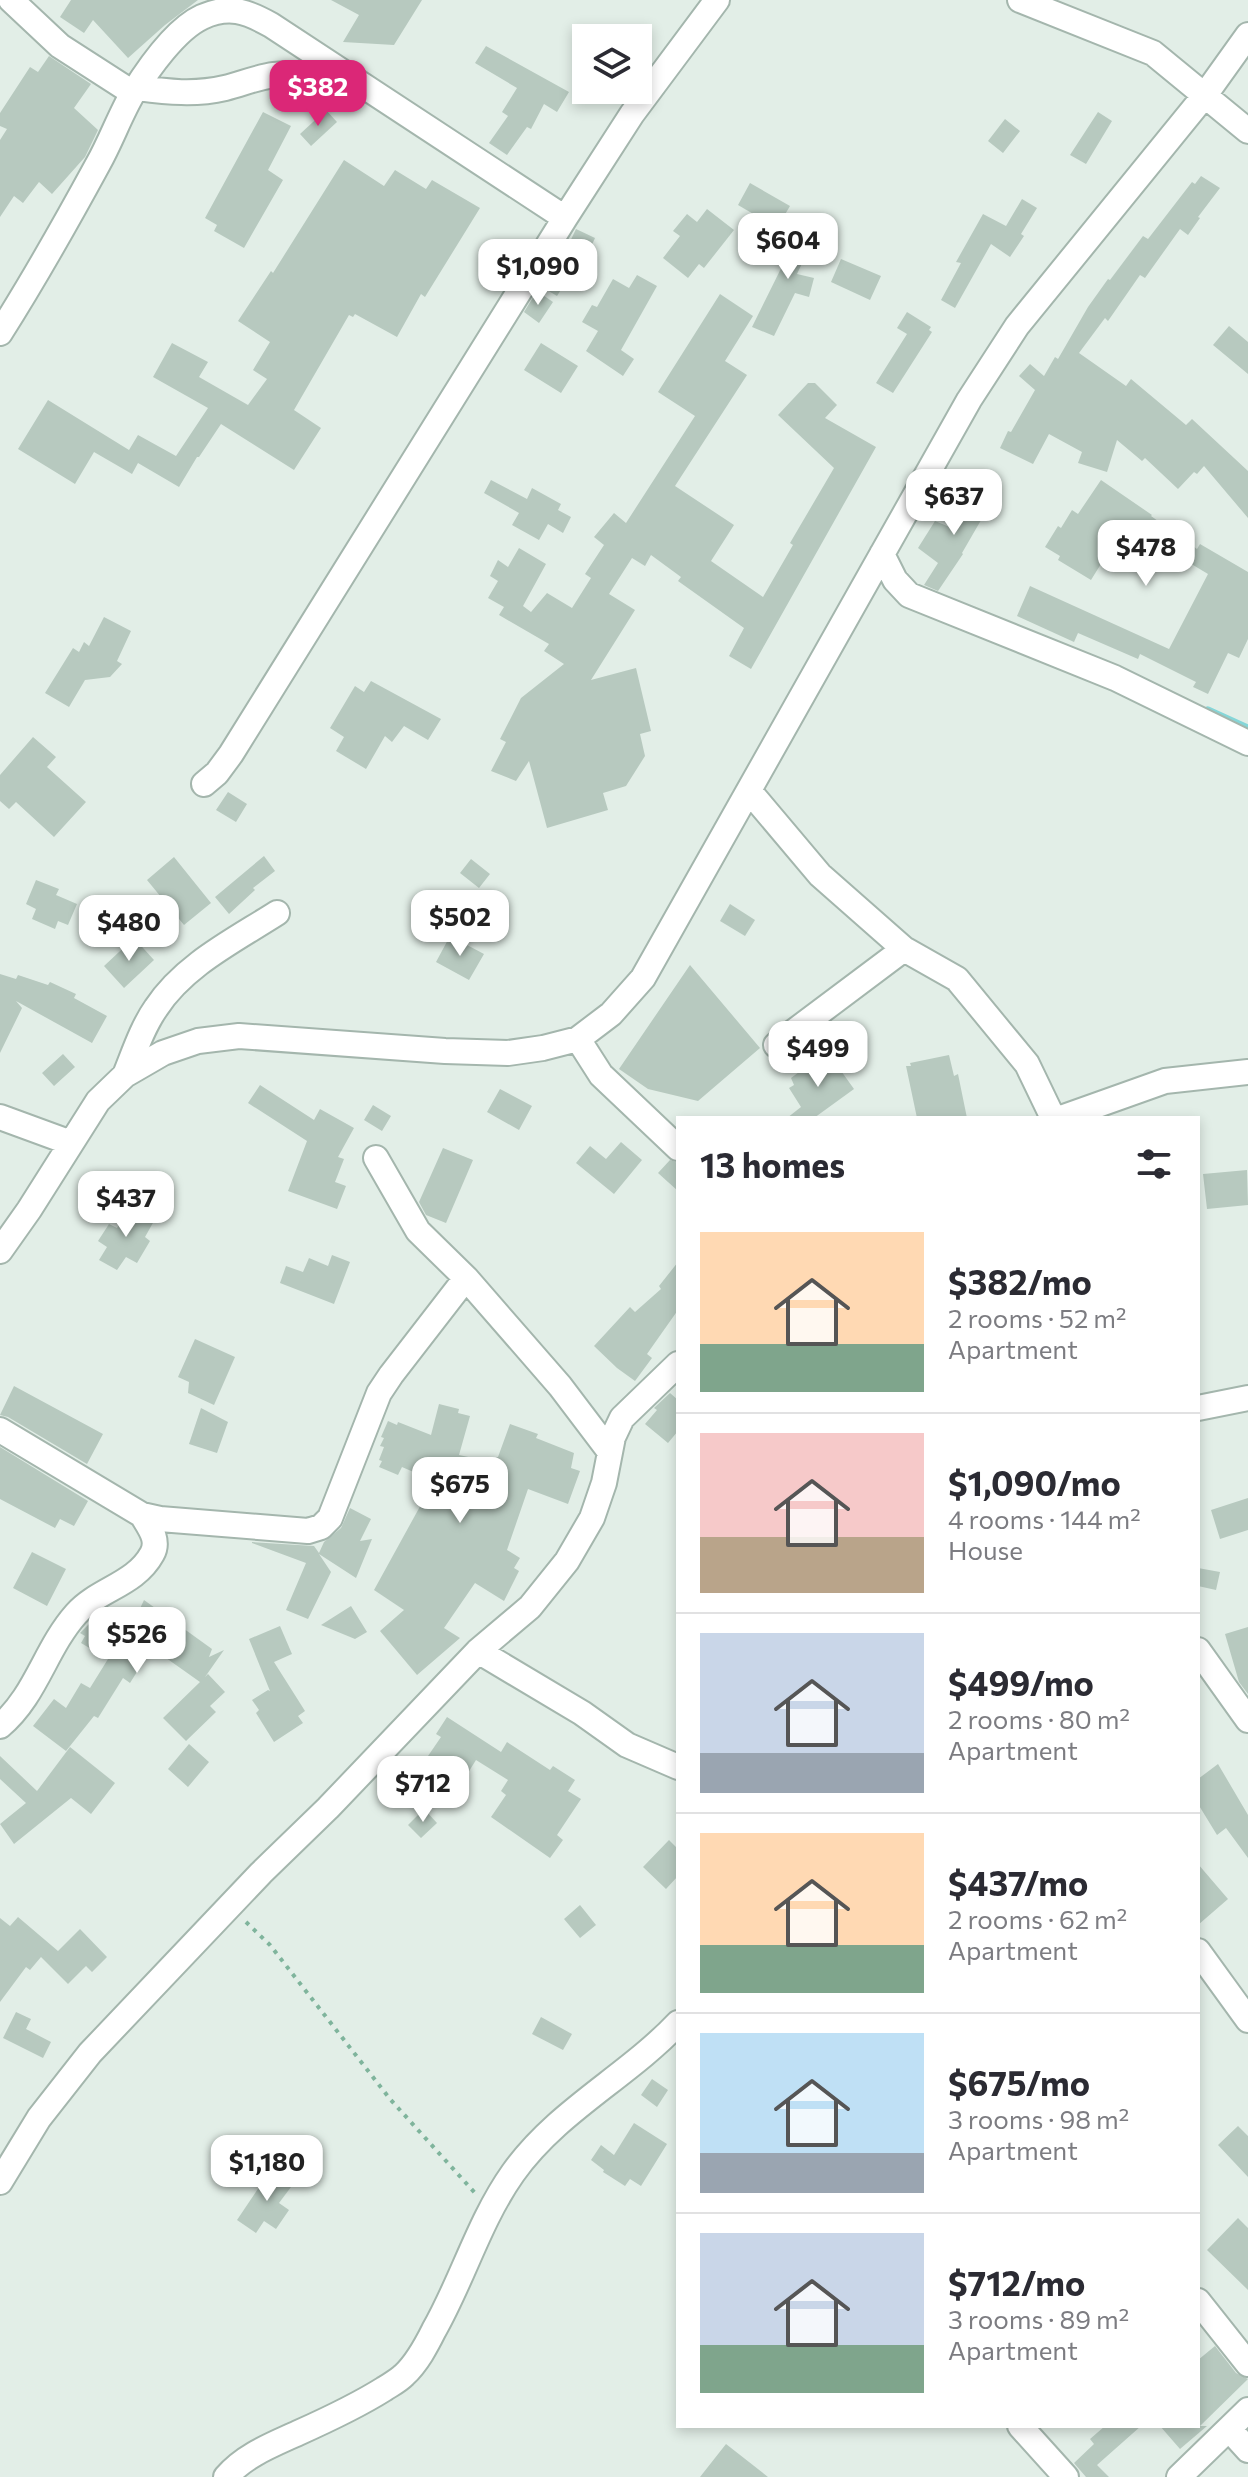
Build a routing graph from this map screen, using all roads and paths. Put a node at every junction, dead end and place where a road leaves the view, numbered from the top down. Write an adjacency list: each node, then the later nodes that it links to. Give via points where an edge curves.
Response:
1 (11, 0): 7 (street, via 60,46)
2 (717, 0): 10 (street, via 632,114)
3 (1020, 0): 8 (street, via 1153,53)
4 (225, 5): 6 (street, via 271,25); 7 (street, via 178,35)
5 (1248, 35): 8 (street)
6 (364, 86): 7 (street, via 277,74 200,93); 10 (street)
7 (135, 91): 11 (street, via 38,274)
8 (1205, 95): 9 (street); 12 (street, via 1017,326)
9 (1248, 131)
10 (565, 218): 14 (street, via 231,754)
11 (0, 333)
12 (882, 554): 13 (street, via 909,595 1115,678); 15 (street)
13 (1248, 743)
14 (204, 784)
15 (750, 792): 17 (street, via 820,875); 18 (street, via 643,978 611,1014)
16 (277, 913): 21 (street, via 195,966 171,988 155,1008)
17 (904, 949): 19 (street); 22 (street, via 957,979 1027,1064)
18 (578, 1039): 21 (street, via 508,1053 239,1036 198,1041); 26 (street, via 601,1075)
19 (776, 1045)
20 (1248, 1072): 23 (street, via 1165,1081)
21 (125, 1075): 25 (street, via 98,1101)
22 (1052, 1116)
23 (1067, 1116)
24 (0, 1117): 25 (street)
25 (71, 1143): 28 (street)
26 (676, 1146)
27 (376, 1158): 29 (street, via 418,1231)
28 (0, 1251)
29 (466, 1278): 34 (street); 35 (street, via 379,1393 330,1518 321,1527 308,1531)
30 (676, 1366): 34 (street, via 622,1418)
31 (1248, 1398): 32 (street)
32 (1200, 1408)
33 (0, 1430): 35 (street)
34 (610, 1452): 36 (street, via 592,1518 567,1561 530,1607)
35 (142, 1515): 39 (street, via 156,1540 154,1551 137,1574 91,1599 74,1616 31,1692)
36 (478, 1651): 40 (street, via 627,1745); 41 (street)
37 (1200, 1653): 38 (street)
38 (1243, 1707)
39 (0, 1726)
40 (676, 1766)
41 (230, 1907): 45 (street, via 90,2053 39,2118); 46 (path, via 270,1945 390,2099)
42 (1200, 1954): 43 (street)
43 (1248, 2020)
44 (676, 2025): 46 (street, via 541,2139)
45 (0, 2182)
46 (490, 2210): 53 (street, via 449,2305 403,2376 261,2450)
47 (1200, 2304): 48 (street)
48 (1248, 2364)
49 (1248, 2410): 51 (street)
50 (1022, 2428): 54 (street)
51 (1229, 2429): 52 (street); 55 (street)
52 (1248, 2450)
53 (226, 2477)
54 (1066, 2477)
55 (1179, 2477)

